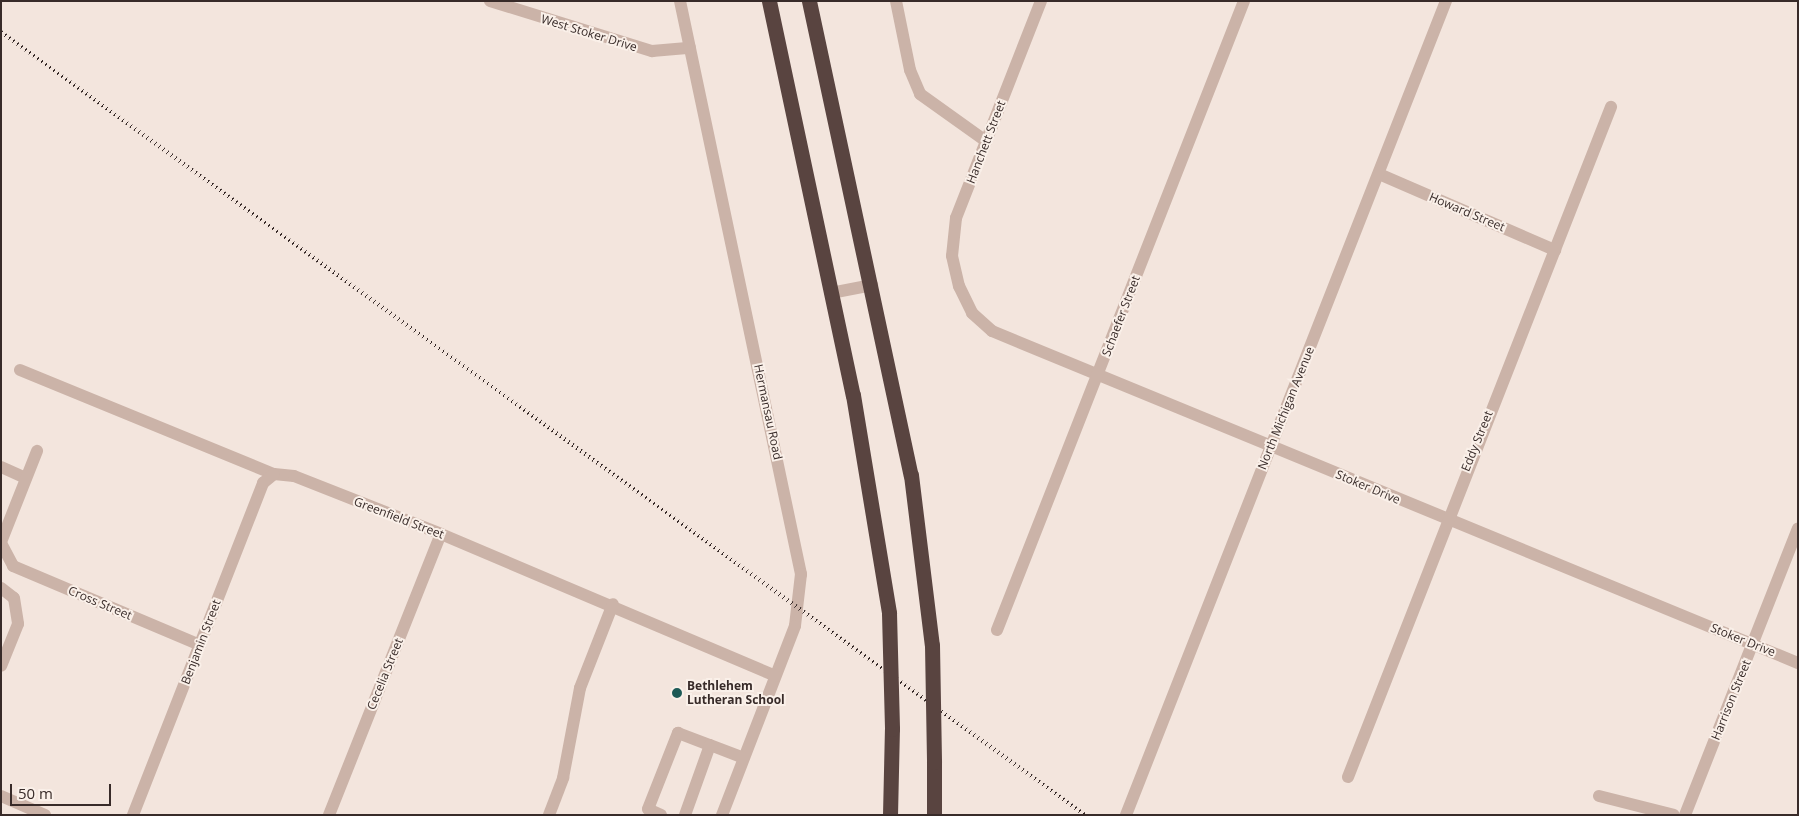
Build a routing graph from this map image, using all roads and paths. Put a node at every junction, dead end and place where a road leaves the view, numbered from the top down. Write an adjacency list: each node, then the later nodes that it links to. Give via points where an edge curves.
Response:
1 (490, 1): 9 (street, West Stoker Drive, via 652,52)
2 (680, 1): 9 (street, Hermansau Road)
3 (769, 1): 16 (highway)
4 (810, 1): 14 (highway)
5 (896, 1): 11 (street, via 910,70 920,94)
6 (1041, 1): 11 (street, Hanchett Street)
7 (1244, 1): 18 (street, Schaefer Street)
8 (1446, 1): 12 (street, North Michigan Avenue)
9 (690, 48): 35 (street, Hermansau Road, via 799,553 795,626)
10 (1611, 107): 13 (street, Eddy Street)
11 (986, 141): 15 (street, Hanchett Street, via 956,218 952,256)
12 (1379, 174): 13 (street, Howard Street); 19 (street, North Michigan Avenue)
13 (1555, 250): 24 (street, Eddy Street)
14 (872, 285): 16 (street); 50 (highway, bridge, via 911,475 932,645)
15 (959, 286): 18 (street, Stoker Drive, via 972,312 992,331)
16 (831, 293): 49 (highway, bridge, via 883,557 889,614)
17 (20, 370): 22 (street, Greenfield Street)
18 (1097, 378): 19 (street, Stoker Drive); 30 (street, Schaefer Street)
19 (1271, 447): 24 (street, Stoker Drive); 51 (street, North Michigan Avenue)
20 (38, 451): 23 (street)
21 (1, 467): 23 (street)
22 (274, 474): 26 (street, Greenfield Street, via 294,476); 32 (street, Benjamin Street, via 263,483)
23 (26, 478): 27 (street)
24 (1446, 520): 31 (street, Stoker Drive); 38 (street, Eddy Street)
25 (1798, 528): 31 (street, Harrison Street)
26 (441, 534): 29 (street, Greenfield Street); 44 (street, Cecelia Street)
27 (2, 546): 32 (street, Cross Street, via 13,566)
28 (1, 588): 34 (street, via 14,598 18,624)
29 (613, 604): 35 (street, Greenfield Street); 45 (street, via 580,688 563,778)
30 (997, 630)
31 (1754, 644): 33 (street, Stoker Drive); 53 (street, Harrison Street)
32 (200, 645): 43 (street, Benjamin Street)
33 (1798, 663)
34 (1, 666)
35 (775, 676): 37 (street, Hermansau Road)
36 (710, 745): 37 (street); 46 (street, via 678,733 648,809); 47 (street)
37 (744, 758): 48 (street, Hermansau Road)
38 (1348, 777)
39 (1, 796): 41 (street)
40 (1599, 796): 52 (street)
41 (21, 810): 42 (street)
42 (45, 815)
43 (133, 815)
44 (329, 815)
45 (549, 815)
46 (662, 815)
47 (685, 815)
48 (722, 815)
49 (890, 815)
50 (934, 815)
51 (1126, 815)
52 (1674, 815)
53 (1685, 815)

